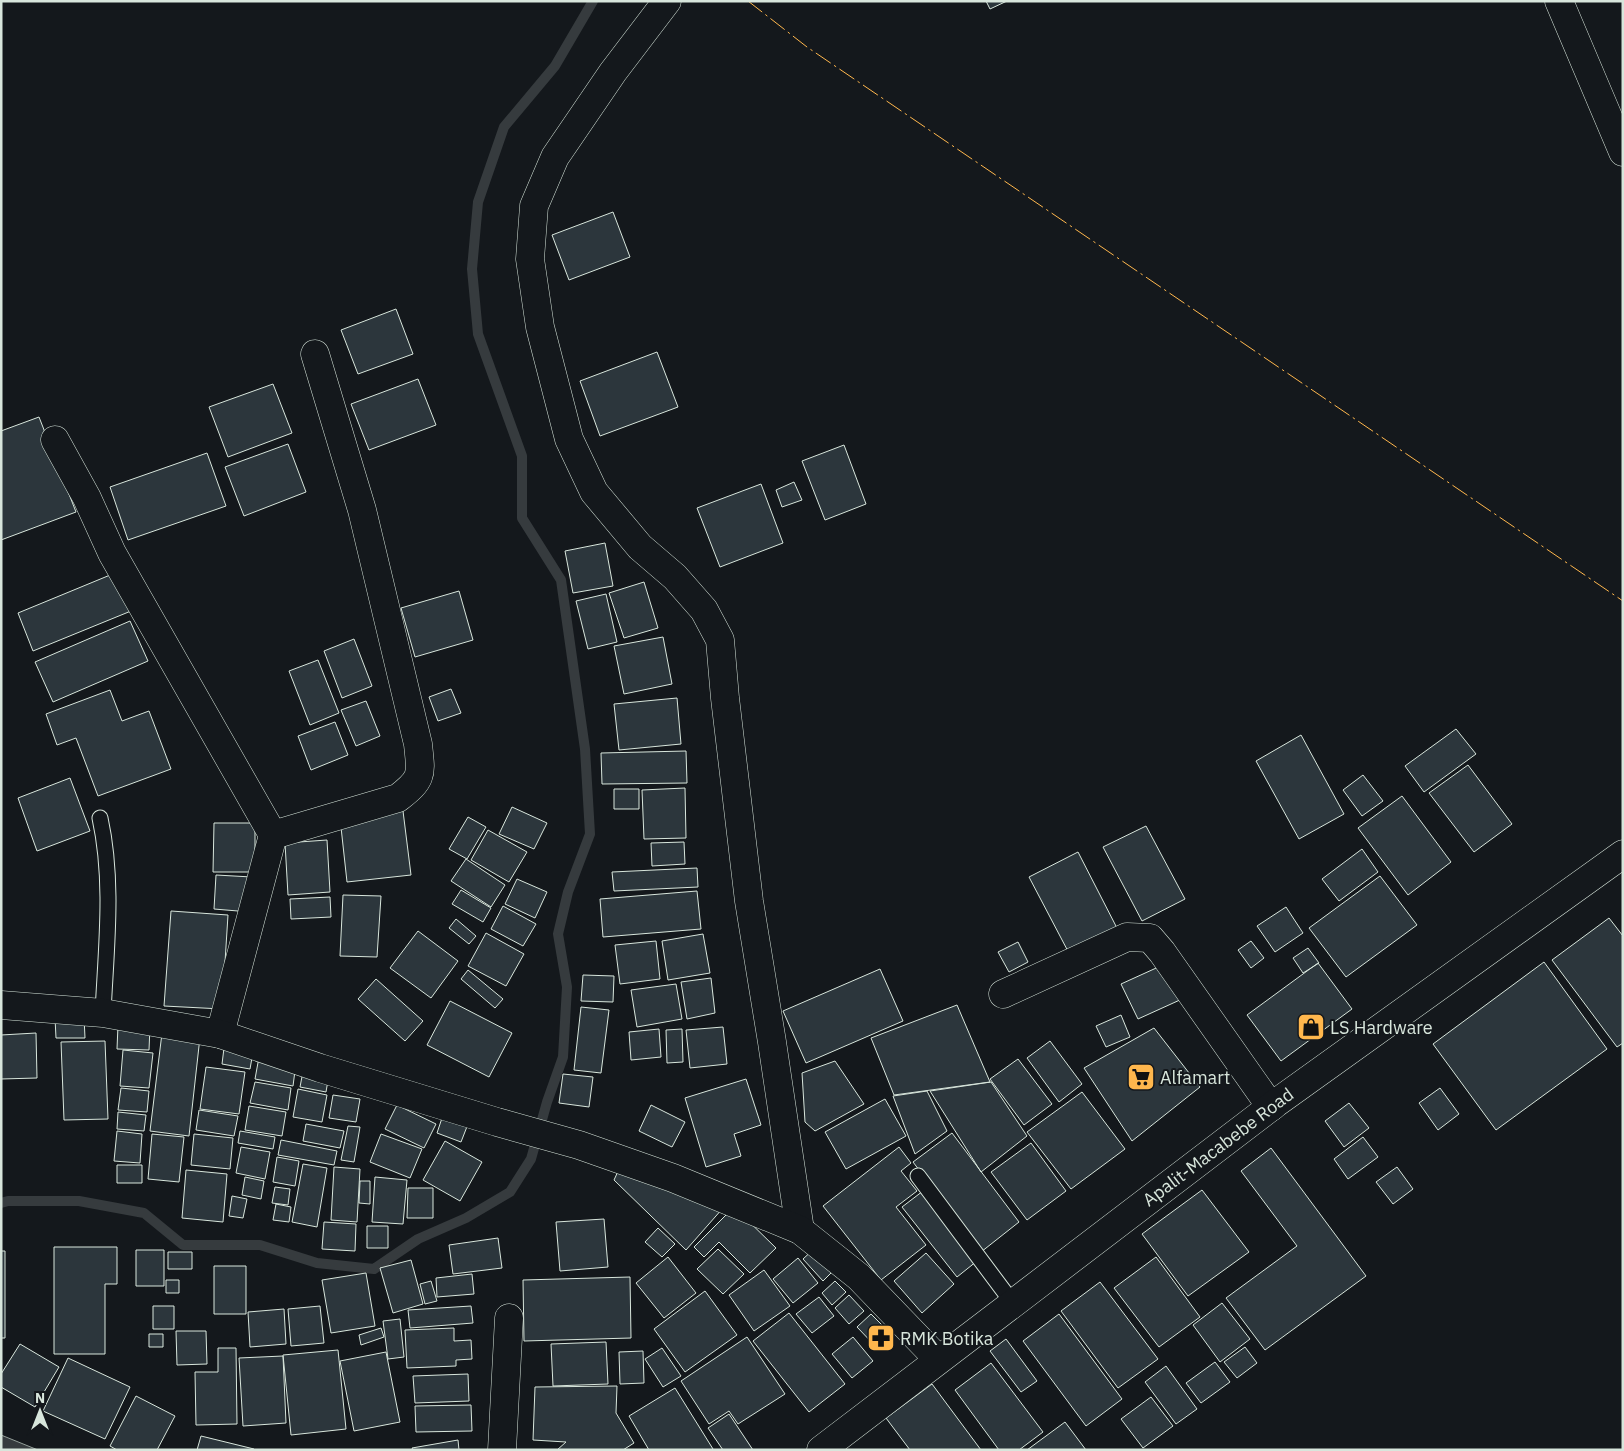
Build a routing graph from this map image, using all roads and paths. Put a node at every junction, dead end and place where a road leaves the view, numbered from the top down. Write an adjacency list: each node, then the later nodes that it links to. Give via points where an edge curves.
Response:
1 (667, 1): 15 (street, via 555,156 534,206 530,259 540,327 569,439 594,492 640,547 675,577 704,610 720,640 749,901)
2 (1559, 1): 3 (street)
3 (1623, 152)
4 (315, 354): 7 (street, via 362,510 418,744 421,771 413,786 398,798)
5 (55, 440): 7 (street, via 117,562)
6 (100, 818): 11 (lane, via 106,852 108,902)
7 (273, 835): 12 (street)
8 (1623, 854): 13 (street, Apalit-Macabebe Road)
9 (1003, 994): 13 (street, via 1127,937 1150,938)
10 (1, 1005): 11 (street)
11 (104, 1013): 12 (street)
12 (220, 1034): 15 (street, via 320,1068 579,1145 673,1178)
13 (1271, 1107): 16 (street, Apalit-Macabebe Road)
14 (918, 1176): 16 (lane)
15 (800, 1230): 18 (street, via 859,1277)
16 (1012, 1302): 18 (street, Apalit-Macabebe Road)
17 (509, 1318): 19 (street)
18 (938, 1359): 20 (street, Apalit-Macabebe Road)
19 (502, 1450)
20 (821, 1450)

